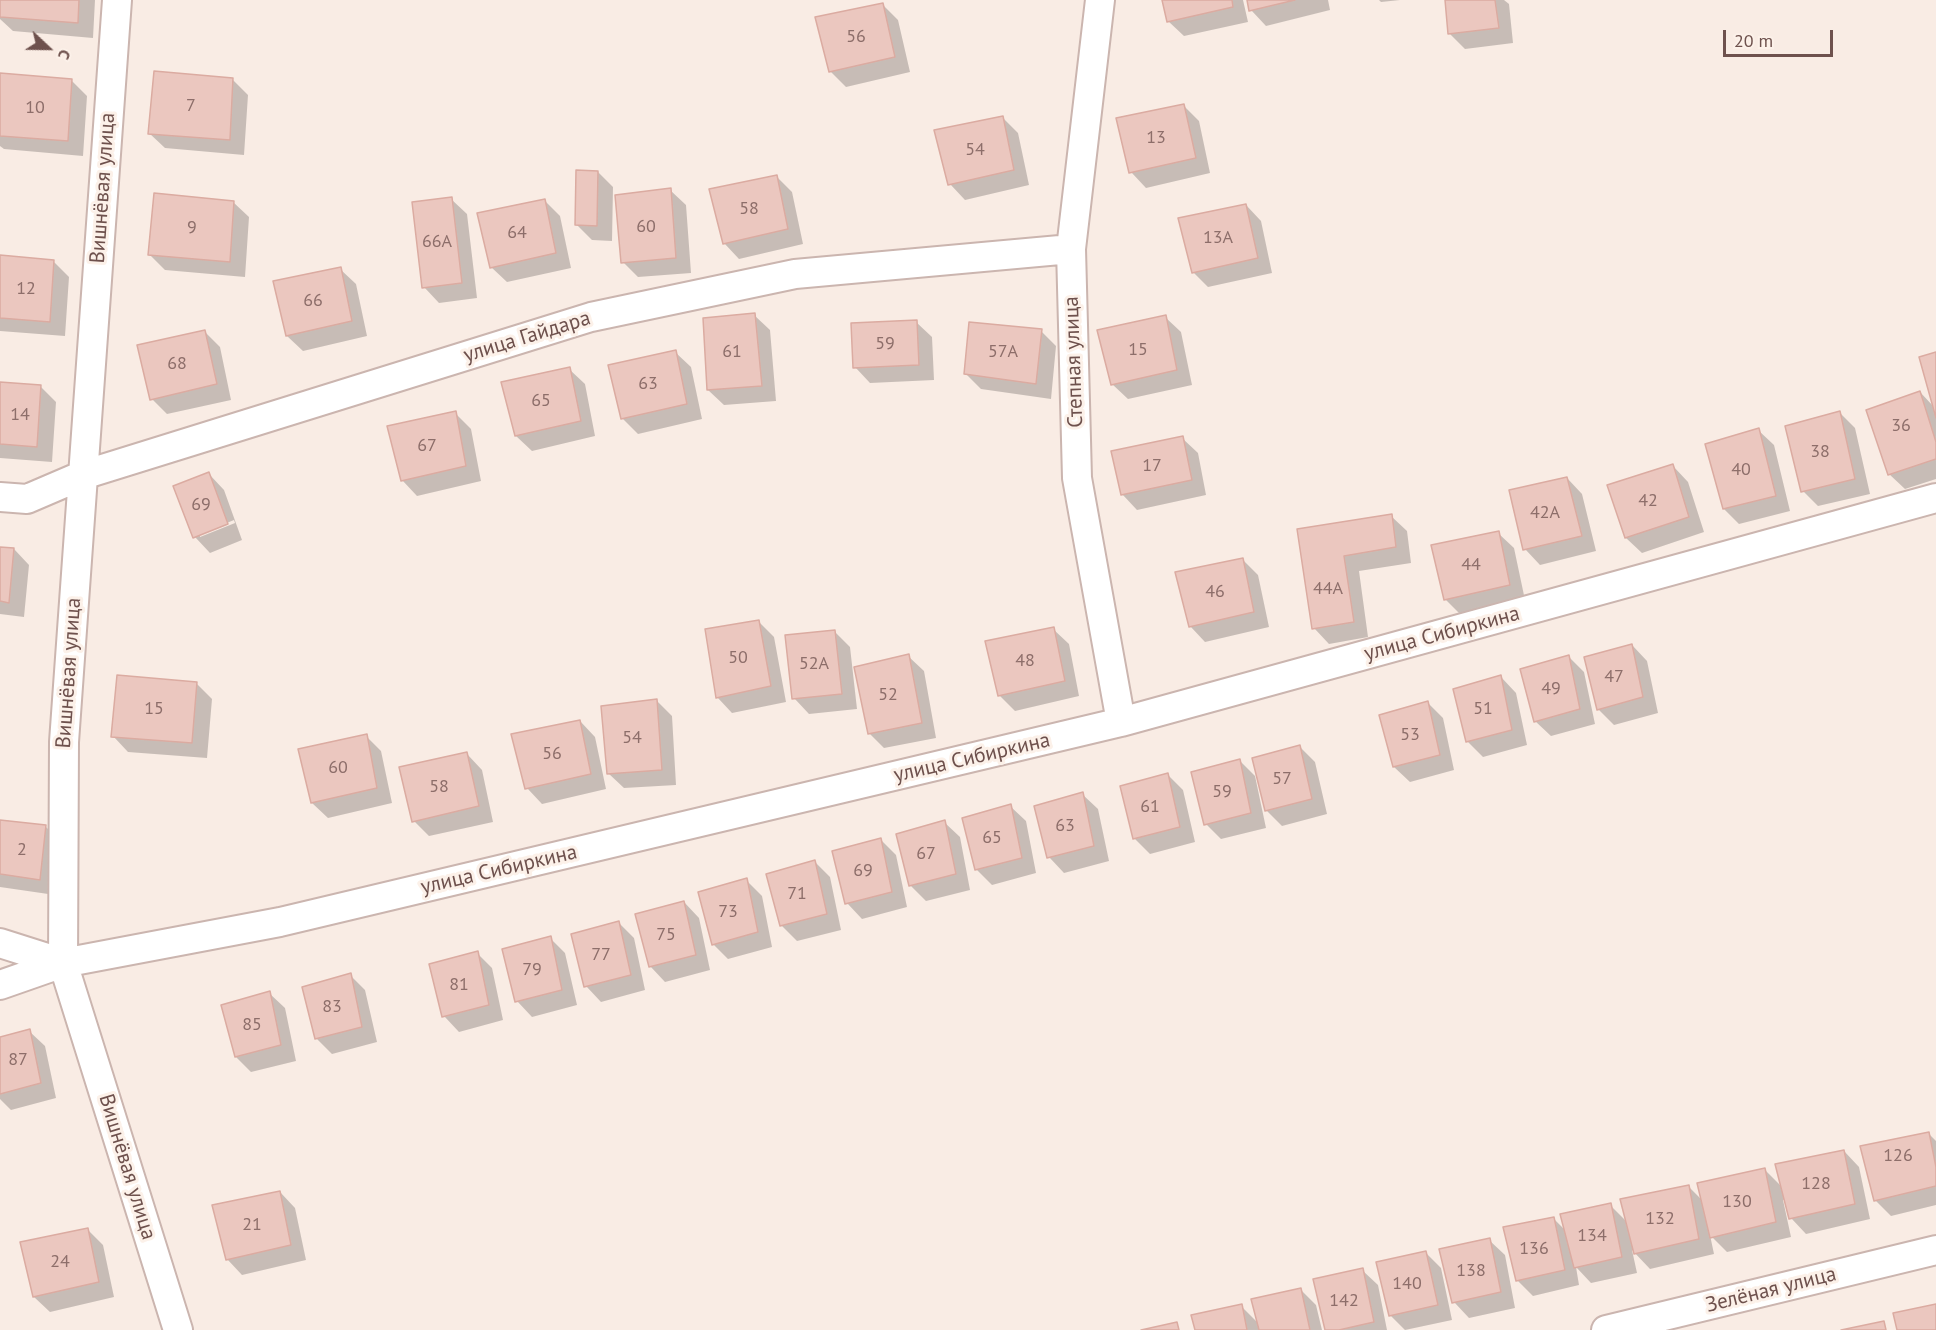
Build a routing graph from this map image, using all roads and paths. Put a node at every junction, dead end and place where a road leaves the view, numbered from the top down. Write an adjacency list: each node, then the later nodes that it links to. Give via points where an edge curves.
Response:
1 (117, 0): 4 (street, Вишнёвая улица)
2 (1100, 0): 3 (street, Степная улица)
3 (1071, 249): 4 (street, улица Гайдара, via 795,274 591,317); 7 (street, Степная улица, via 1077,478)
4 (82, 475): 5 (street, улица Гайдара, via 27,499); 9 (street, Вишнёвая улица, via 64,742)
5 (0, 497)
6 (1936, 498): 7 (street, улица Сибиркина)
7 (1121, 722): 9 (street, улица Сибиркина, via 280,922)
8 (0, 943): 9 (street)
9 (63, 963): 10 (street, улица Сибиркина); 12 (street, Вишнёвая улица)
10 (0, 986)
11 (1936, 1250): 13 (street, Зелёная улица)
12 (178, 1330)
13 (1606, 1330)

